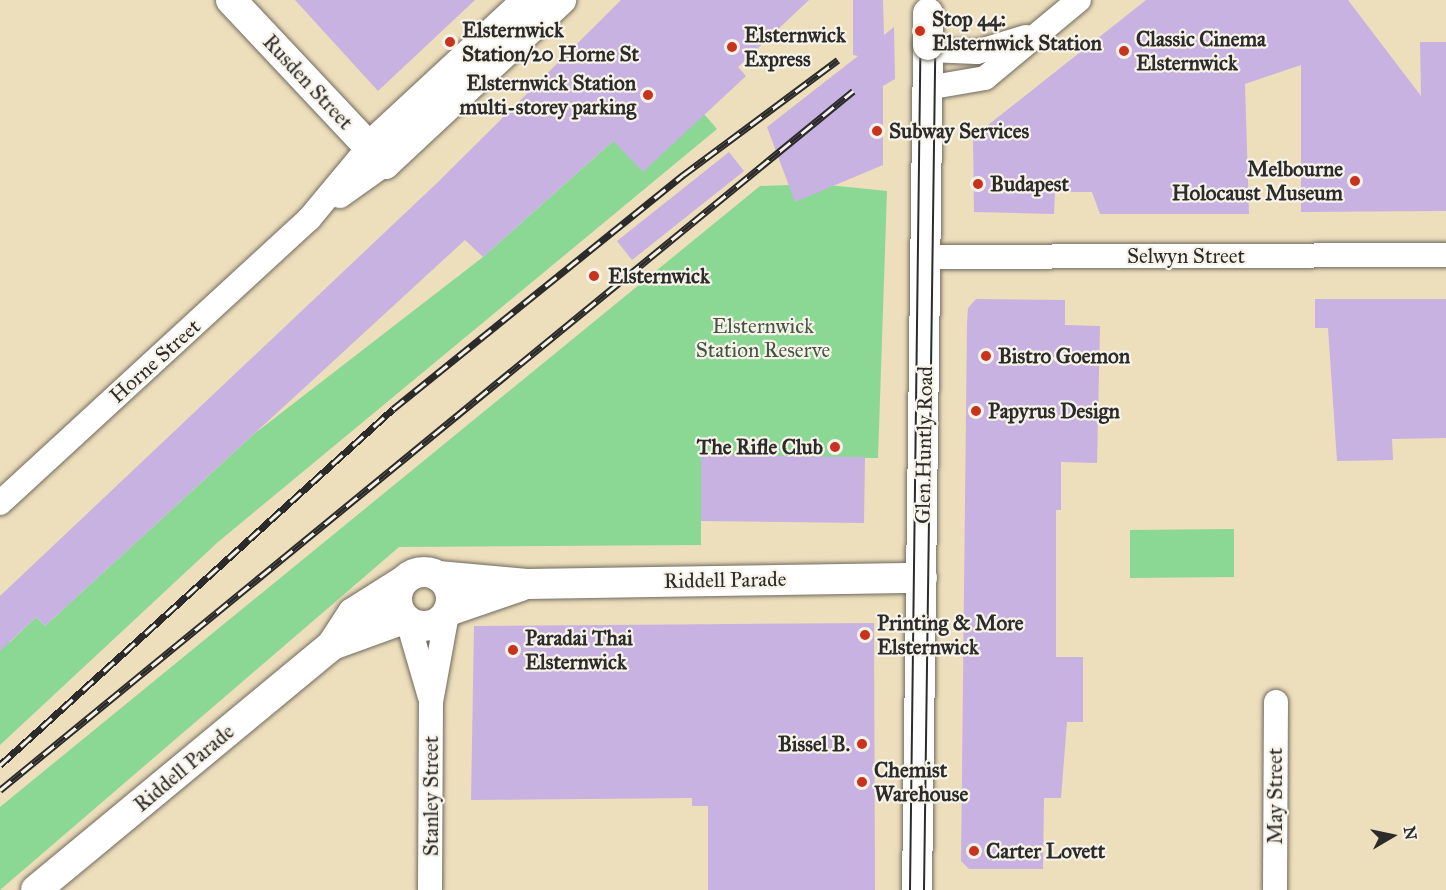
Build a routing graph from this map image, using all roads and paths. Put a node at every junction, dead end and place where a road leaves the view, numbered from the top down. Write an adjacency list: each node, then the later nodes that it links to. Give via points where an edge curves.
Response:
1 (231, 0): 9 (street, Rusden Street)
2 (561, 0): 5 (street, Horne Street)
3 (928, 0): 7 (street, Glen Huntly Road, bridge)
4 (1079, 0): 6 (street)
5 (521, 17): 9 (street, Horne Street)
6 (1036, 33): 7 (street, via 978,52); 8 (street, via 985,78)
7 (928, 47): 8 (street, Glen Huntly Road)
8 (927, 88): 11 (street, Glen Huntly Road)
9 (377, 156): 12 (street, Horne Street)
10 (1446, 255): 11 (street, Selwyn Street)
11 (925, 257): 14 (street, Glen Huntly Road)
12 (0, 502)
13 (438, 576): 15 (street, via 419,572); 16 (street, Riddell Parade); 17 (street, via 450,591)
14 (922, 579): 16 (street, Riddell Parade); 24 (street, Glen Huntly Road)
15 (402, 582): 18 (street, via 397,601); 19 (street, Riddell Parade, via 353,613)
16 (527, 584): 17 (street, Riddell Parade)
17 (447, 613): 18 (street, via 431,626); 20 (street, Stanley Street)
18 (406, 620): 19 (street, Riddell Parade); 20 (street, Stanley Street)
19 (332, 645): 22 (street, Riddell Parade)
20 (431, 702): 23 (street, Stanley Street)
21 (1276, 702): 25 (street, May Street)
22 (36, 890)
23 (430, 890)
24 (917, 890)
25 (1275, 890)

